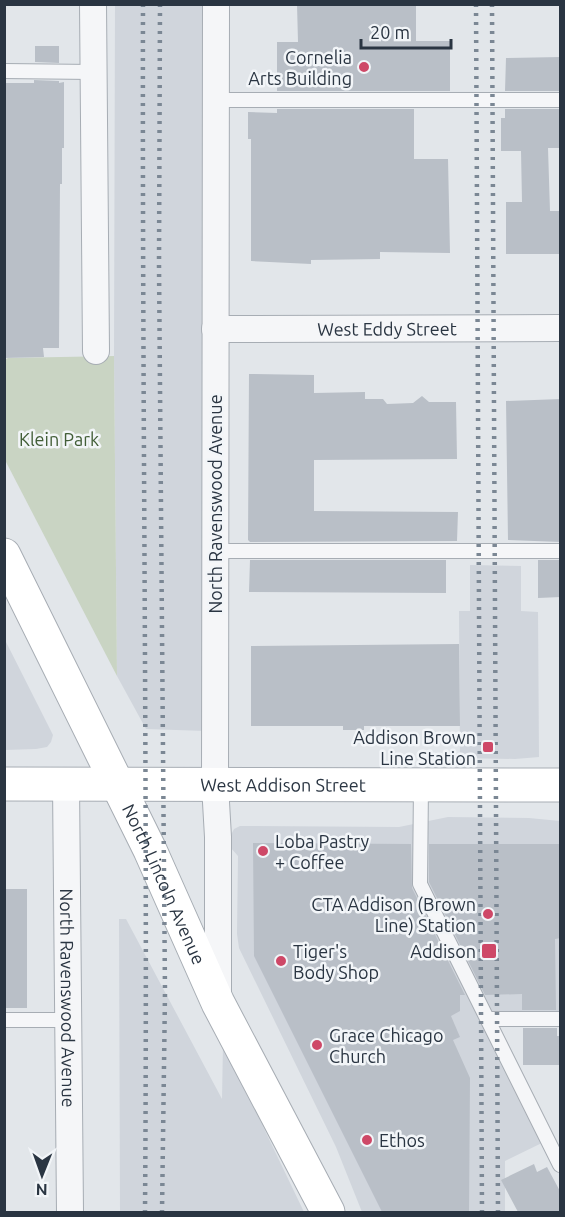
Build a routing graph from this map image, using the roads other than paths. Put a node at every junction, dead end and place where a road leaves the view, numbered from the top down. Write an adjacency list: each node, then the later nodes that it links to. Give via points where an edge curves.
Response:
1 (93, 4): 4 (street)
2 (216, 4): 5 (street, North Ravenswood Avenue)
3 (4, 71): 4 (lane)
4 (93, 72): 9 (street)
5 (215, 99): 6 (lane); 8 (street, North Ravenswood Avenue)
6 (561, 100)
7 (561, 328): 8 (street, West Eddy Street)
8 (215, 329): 11 (street, North Ravenswood Avenue)
9 (96, 351)
10 (561, 550): 11 (lane)
11 (215, 551): 16 (street, North Ravenswood Avenue)
12 (8, 571): 15 (main road, North Lincoln Avenue)
13 (4, 784): 14 (main road, West Addison Street)
14 (66, 784): 15 (main road, West Addison Street); 23 (street, North Ravenswood Avenue)
15 (117, 784): 16 (main road, West Addison Street); 19 (main road, North Lincoln Avenue)
16 (214, 785): 17 (main road, West Addison Street); 19 (street, North Ravenswood Avenue, via 218,837)
17 (421, 785): 18 (main road, West Addison Street); 20 (lane, via 420,884)
18 (561, 785)
19 (218, 1003): 26 (main road, North Lincoln Avenue)
20 (488, 1019): 21 (lane); 24 (lane)
21 (561, 1019)
22 (4, 1020): 23 (lane)
23 (69, 1020): 25 (street, North Ravenswood Avenue)
24 (561, 1165)
25 (70, 1212)
26 (328, 1212)

